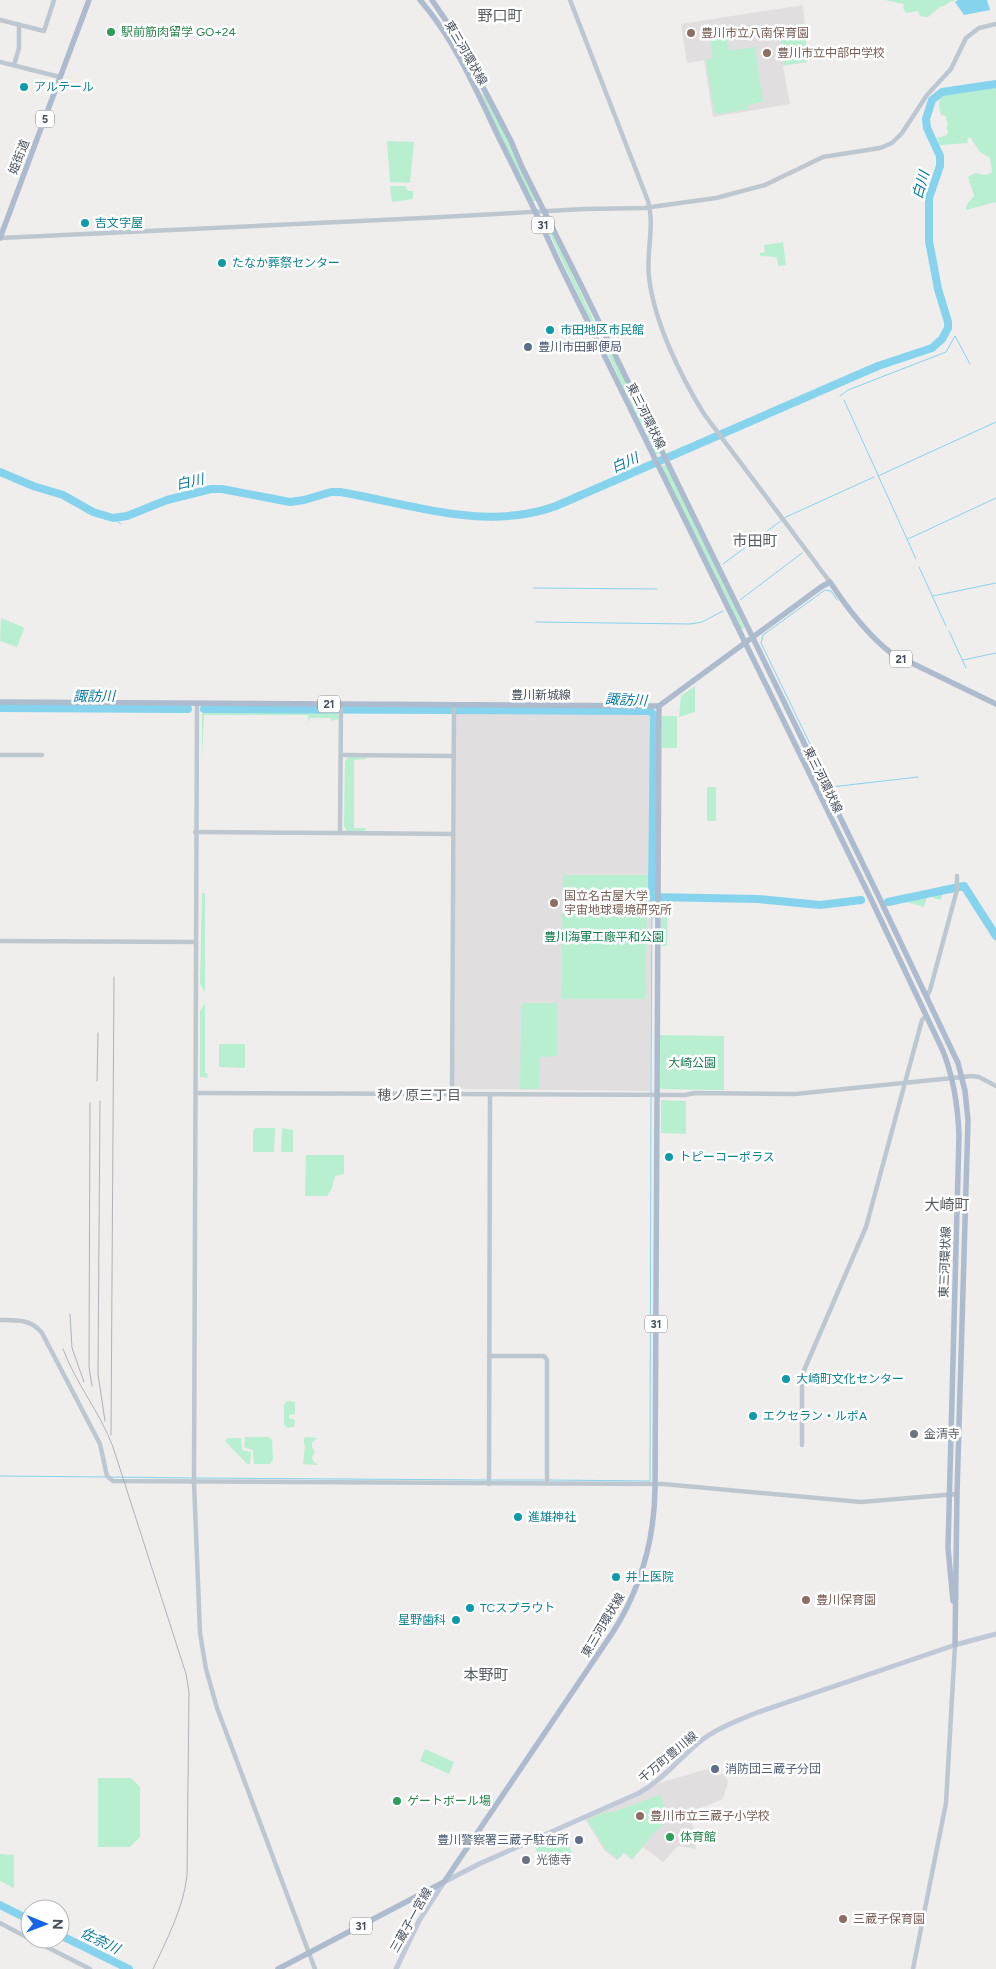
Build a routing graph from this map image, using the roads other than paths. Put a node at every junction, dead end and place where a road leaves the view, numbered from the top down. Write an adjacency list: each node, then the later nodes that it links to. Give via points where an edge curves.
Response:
1 (54, 0): 8 (street, via 44,31)
2 (89, 0): 11 (main road, 姫街道 / 5)
3 (420, 0): 14 (main road, 東三河環状線 / 31, via 459,57)
4 (432, 0): 13 (main road, 東三河環状線 / 31, via 480,80)
5 (570, 0): 12 (street)
6 (0, 20): 8 (street)
7 (996, 24): 12 (street, via 979,28 966,38 951,69 926,94 902,133 892,143 880,148 823,157 755,188 716,198)
8 (19, 25): 10 (street, via 19,48)
9 (0, 62): 10 (street)
10 (14, 65): 11 (street)
11 (60, 77): 15 (main road, 姫街道 / 5)
12 (650, 207): 13 (street); 16 (street, via 648,260 655,308 692,394)
13 (544, 211): 14 (street); 17 (main road, 東三河環状線 / 31)
14 (535, 212): 15 (street); 18 (main road, 東三河環状線 / 31)
15 (0, 238)
16 (830, 582): 17 (main road); 21 (main road, 21, via 858,620 891,653)
17 (752, 637): 18 (main road); 35 (main road, 東三河環状線 / 31)
18 (745, 642): 23 (main road); 36 (main road, 東三河環状線 / 31)
19 (0, 702): 20 (main road, 豊川新城線 / 21)
20 (197, 704): 24 (main road, 豊川新城線 / 21); 29 (street)
21 (996, 704)
22 (454, 706): 23 (main road, 豊川新城線 / 21); 24 (main road, 豊川新城線 / 21); 28 (street)
23 (659, 706): 44 (main road, 東三河環状線 / 31)
24 (341, 708): 27 (street)
25 (0, 755): 26 (street)
26 (42, 755)
27 (341, 756): 28 (street); 30 (street)
28 (453, 756): 31 (street)
29 (196, 832): 30 (street); 34 (street)
30 (340, 833): 31 (street)
31 (454, 834): 42 (street)
32 (957, 876): 35 (street, via 957,890)
33 (0, 941): 34 (street)
34 (196, 942): 41 (street)
35 (927, 996): 38 (main road, 東三河環状線 / 31)
36 (926, 1016): 37 (main road, 東三河環状線 / 31); 39 (street, via 922,1020)
37 (952, 1077): 38 (street); 39 (street); 53 (main road, 東三河環状線 / 31, via 959,1136)
38 (962, 1077): 40 (street, via 979,1077); 52 (main road, 東三河環状線 / 31, via 968,1120)
39 (905, 1082): 44 (street, via 795,1094); 47 (street, via 866,1227 802,1376)
40 (996, 1086)
41 (196, 1093): 42 (street); 48 (street)
42 (452, 1094): 43 (street)
43 (490, 1095): 44 (street); 46 (street)
44 (657, 1095): 51 (main road, 東三河環状線 / 31)
45 (0, 1320): 48 (street, via 24,1321 42,1333 100,1444 109,1480)
46 (489, 1356): 49 (street, via 544,1356 547,1360); 50 (street)
47 (802, 1445)
48 (194, 1482): 50 (street); 61 (street, via 199,1611 206,1669 217,1708)
49 (547, 1483): 50 (street); 51 (street)
50 (489, 1484)
51 (654, 1484): 53 (street, via 861,1502); 57 (main road, 東三河環状線 / 31, via 653,1529 645,1563 622,1619)
52 (957, 1494): 53 (street); 54 (main road, 東三河環状線 / 31)
53 (949, 1495): 54 (main road, 東三河環状線 / 31, via 948,1560)
54 (955, 1631): 56 (main road, 東三河環状線 / 31)
55 (996, 1634): 56 (main road, 千万町豊川線)
56 (955, 1645): 57 (main road, 千万町豊川線, via 725,1726 700,1742 660,1780 639,1793); 66 (street, via 946,1803)
57 (444, 1882): 61 (main road, 31); 65 (main road, 三蔵子一宮線, via 419,1921)
58 (0, 1923): 59 (street)
59 (20, 1934)
60 (50, 1949): 62 (street)
61 (309, 1952): 63 (main road, 31); 64 (street)
62 (90, 1969)
63 (278, 1969)
64 (315, 1969)
65 (396, 1969)
66 (913, 1969)

